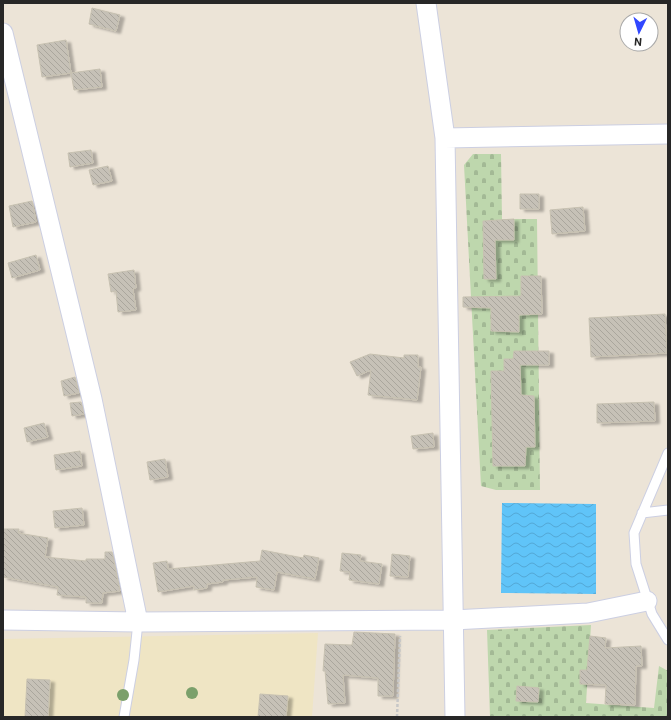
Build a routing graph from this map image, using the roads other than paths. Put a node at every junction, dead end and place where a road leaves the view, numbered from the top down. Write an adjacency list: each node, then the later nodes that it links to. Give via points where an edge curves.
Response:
1 (426, 3): 4 (street)
2 (3, 34): 11 (street, via 92,399)
3 (668, 134): 4 (street)
4 (445, 138): 10 (street)
5 (668, 453): 7 (lane)
6 (668, 510): 7 (lane)
7 (642, 513): 8 (lane, via 634,533 636,564)
8 (647, 601): 10 (street, via 588,613); 12 (lane)
9 (3, 620): 11 (street)
10 (453, 620): 11 (street); 14 (street)
11 (138, 622): 13 (lane)
12 (668, 640)
13 (124, 717)
14 (455, 717)

